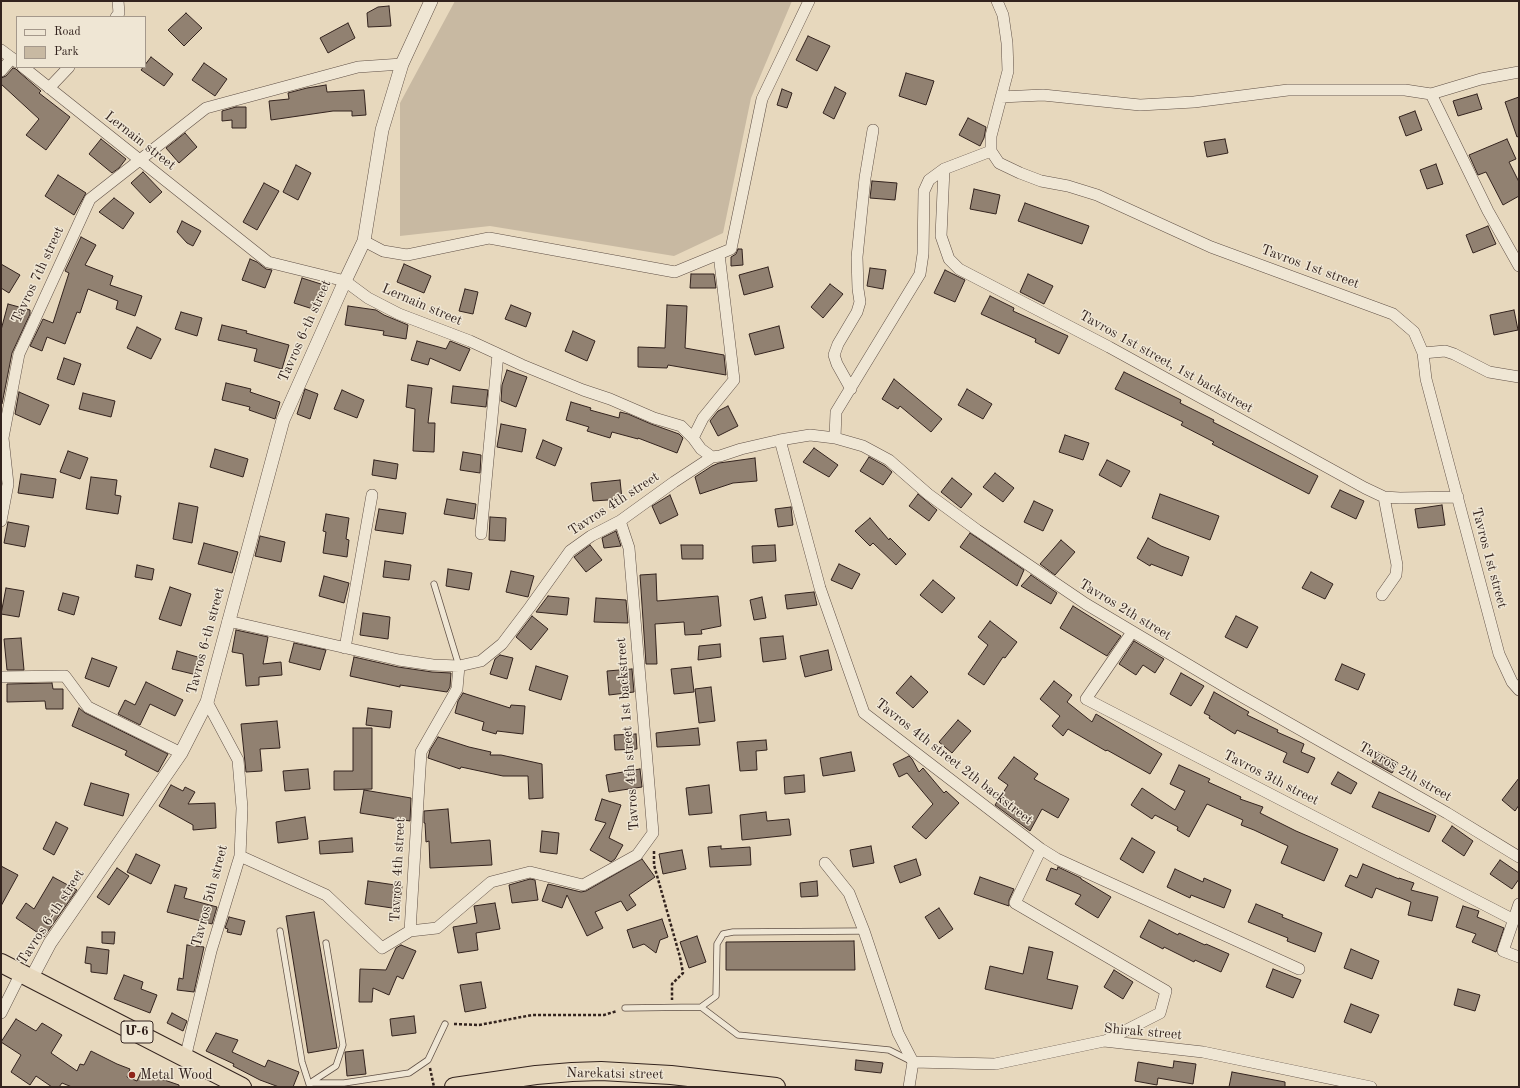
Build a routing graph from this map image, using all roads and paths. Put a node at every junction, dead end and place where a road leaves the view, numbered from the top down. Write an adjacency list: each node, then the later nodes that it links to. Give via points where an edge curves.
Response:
1 (118, 1): 5 (street)
2 (431, 1): 8 (street, Tavros 6-th street)
3 (809, 1): 21 (street, via 762,99 731,249)
4 (997, 1): 15 (street, via 1003,15 1007,43 1008,70)
5 (117, 16)
6 (1, 50): 7 (street)
7 (15, 60): 11 (street)
8 (402, 64): 18 (street, Tavros 7th street, via 358,67 206,108); 20 (street, Tavros 6-th street, via 382,130)
9 (24, 68): 13 (street, Lernain street)
10 (68, 68): 13 (street)
11 (1, 70)
12 (1519, 72): 14 (street, via 1481,78)
13 (49, 88): 18 (street, Lernain street)
14 (1431, 94): 15 (street, via 1405,90 1288,90 1194,102 1140,105 1043,95); 22 (street, via 1488,211)
15 (1001, 97): 17 (street, via 991,136)
16 (873, 130): 27 (street, via 857,257 860,302 834,355)
17 (991, 151): 19 (street); 24 (street, Tavros 1st street, via 999,163 1020,174 1097,195 1211,247 1393,314 1414,332)
18 (140, 161): 23 (street, Lernain street, via 268,262); 35 (street, Tavros 7th street, via 90,199 19,354 3,438 8,484)
19 (944, 170): 27 (street, via 929,180 924,191 923,254 920,274); 33 (street, Tavros 1st street, 1st backstreet, via 941,236 949,259 959,269)
20 (364, 242): 21 (street, via 383,251 407,255 489,238 675,272); 23 (street, Tavros 6-th street)
21 (719, 254): 28 (street, via 734,380 703,418)
22 (1519, 266)
23 (345, 281): 25 (street, Lernain street, via 368,298 399,314); 40 (street, Tavros 6-th street, via 283,420)
24 (1423, 352): 26 (street, via 1445,351 1488,372); 34 (street, Tavros 1st street, via 1426,379)
25 (498, 354): 28 (street, Lernain street, via 654,418 681,426); 37 (street)
26 (1519, 377)
27 (850, 389): 29 (street, via 836,412)
28 (693, 438): 31 (street, Lernain street, via 701,449)
29 (835, 438): 30 (street, Tavros 2th street, via 810,435); 41 (street, Tavros 2th street, via 863,446 890,460 928,494 1008,552)
30 (780, 440): 31 (street, Tavros 2th street); 49 (street, Tavros 4th street 2th backstreet, via 820,588 864,713)
31 (712, 457): 36 (street, Tavros 4th street)
32 (372, 495): 42 (street)
33 (1384, 497): 34 (street, Tavros 1st street, 1st backstreet); 39 (street, via 1397,565 1396,575)
34 (1458, 497): 45 (street, Tavros 1st street, via 1499,654 1512,682)
35 (1, 521)
36 (620, 521): 43 (street, Tavros 4th street, via 570,550 502,644 481,661); 48 (street, Tavros 4th street 1st backstreet, via 629,548)
37 (481, 534)
38 (434, 584): 43 (lane)
39 (1382, 595)
40 (228, 621): 42 (street, Tavros 4th street); 46 (street, Tavros 6-th street)
41 (1132, 632): 51 (street, Tavros 2th street); 54 (street, Tavros 3th street, via 1086,699)
42 (345, 648): 43 (street, Tavros 4th street, via 399,660)
43 (459, 666): 56 (street, Tavros 4th street, via 457,689 421,752)
44 (1, 677): 47 (street, via 65,676 88,707)
45 (1519, 690)
46 (207, 702): 47 (street, Tavros 6-th street); 50 (street, Tavros 5th street, via 238,760 242,808)
47 (181, 753): 62 (street, Tavros 6-th street)
48 (653, 833): 56 (street, Tavros 4th street 1st backstreet, via 637,855 583,885 530,872 491,882 437,928); 64 (path, via 654,865 683,974 672,984)
49 (1041, 849): 61 (street, Tavros 4th street 2th backstreet, via 1057,859); 68 (street, via 1015,903 1166,991 1160,1013)
50 (240, 856): 56 (street, Tavros 4th street, via 326,895 382,948); 69 (street, Tavros 5th street, via 211,951)
51 (1519, 857)
52 (825, 863): 57 (street, via 849,893)
53 (1519, 904): 54 (street)
54 (1514, 920): 59 (street, via 1503,951)
55 (280, 931): 72 (lane, via 302,1062)
56 (410, 931)
57 (864, 931): 63 (lane, via 723,934 717,944 716,996); 70 (street, via 898,1033)
58 (326, 943): 72 (lane, via 343,1045 336,1066)
59 (1519, 957)
60 (1, 963): 62 (highway, Մ-6)
61 (1299, 969)
62 (26, 976): 66 (street); 69 (highway, Մ-6)
63 (701, 1006): 64 (lane); 70 (lane, via 738,1034 889,1050)
64 (672, 1007): 65 (lane)
65 (625, 1008): 67 (path, via 604,1015 532,1015 479,1025)
66 (1, 1013)
67 (445, 1024): 72 (lane, via 428,1060 409,1074)
68 (1104, 1041): 70 (street, Shirak street, via 995,1064); 78 (street, Shirak street, via 1203,1052)
69 (184, 1056): 73 (highway, Մ-6)
70 (913, 1062): 77 (street)
71 (432, 1078): 74 (path)
72 (310, 1085)
73 (242, 1087)
74 (434, 1087)
75 (454, 1087): 76 (highway, Narekatsi street, via 536,1075 601,1072 671,1075)
76 (776, 1087)
77 (909, 1087)
78 (1371, 1087)

